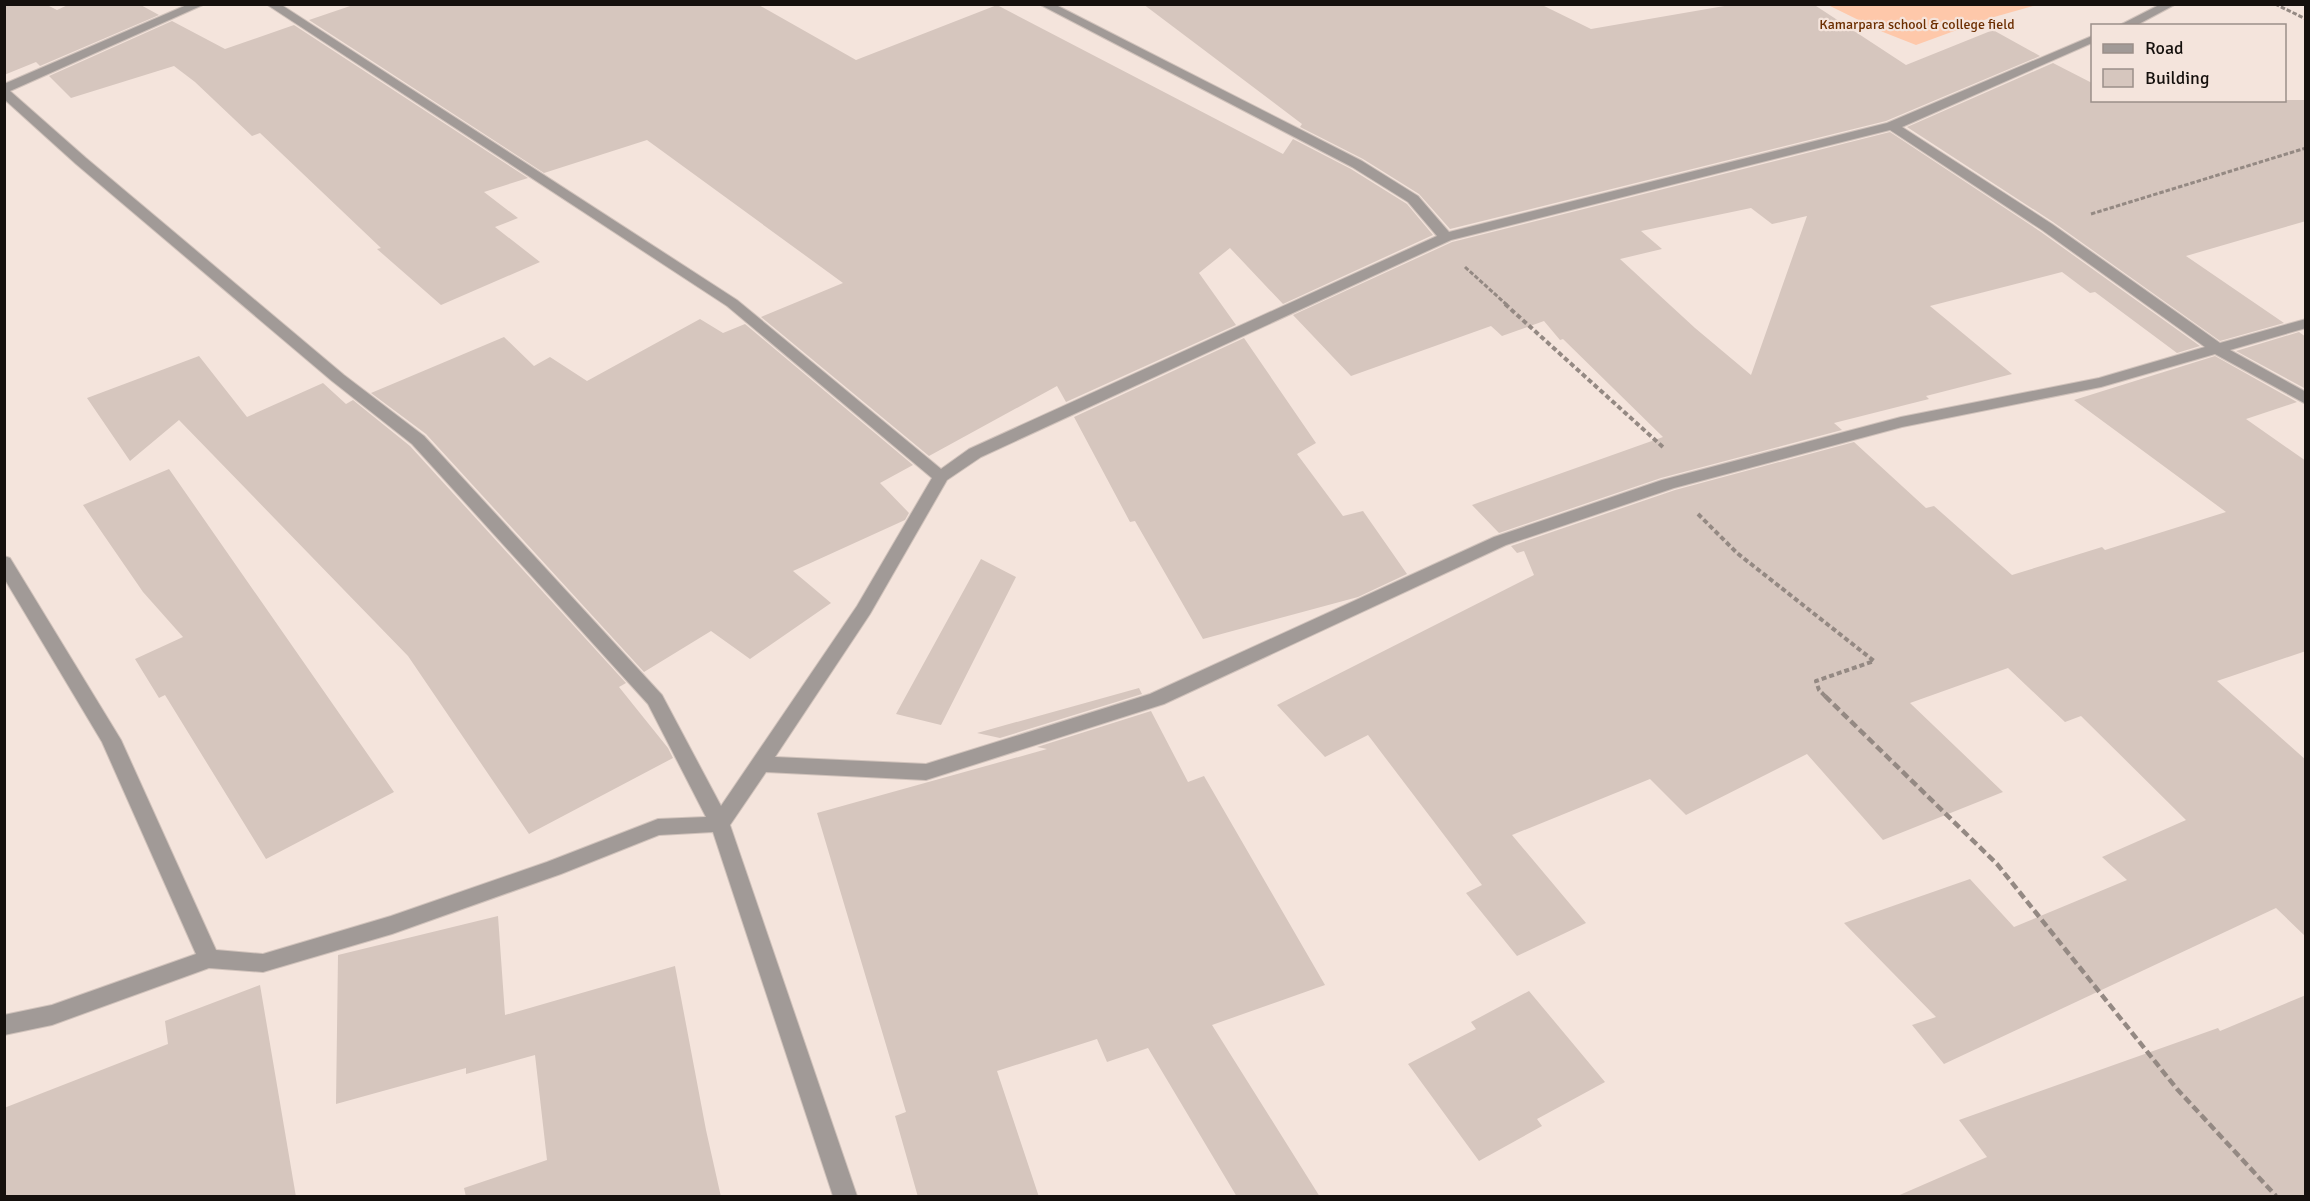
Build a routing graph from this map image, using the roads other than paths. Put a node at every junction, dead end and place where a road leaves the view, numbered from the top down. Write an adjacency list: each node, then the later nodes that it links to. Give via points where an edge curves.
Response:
1 (200, 4): 7 (street)
2 (271, 4): 13 (street, via 732,303)
3 (1044, 4): 9 (street, via 1357,164 1413,199)
4 (2171, 4): 5 (street)
5 (2128, 24)
6 (2091, 39): 8 (street)
7 (4, 91): 16 (street, via 338,378 418,440 656,700)
8 (1892, 126): 9 (street); 11 (street, via 2047,227)
9 (1446, 237): 13 (street, via 975,453)
10 (2306, 323): 11 (street)
11 (2218, 348): 12 (street); 15 (street, via 2101,382 1901,422 1668,484 1500,541 1157,699 926,772)
12 (2306, 399)
13 (941, 477): 15 (street, via 864,610)
14 (4, 562): 17 (street, via 111,740)
15 (761, 764): 16 (street)
16 (720, 824): 17 (street, via 658,827 392,925 263,963); 19 (street)
17 (209, 959): 18 (street, via 52,1015)
18 (4, 1024)
19 (845, 1197)

